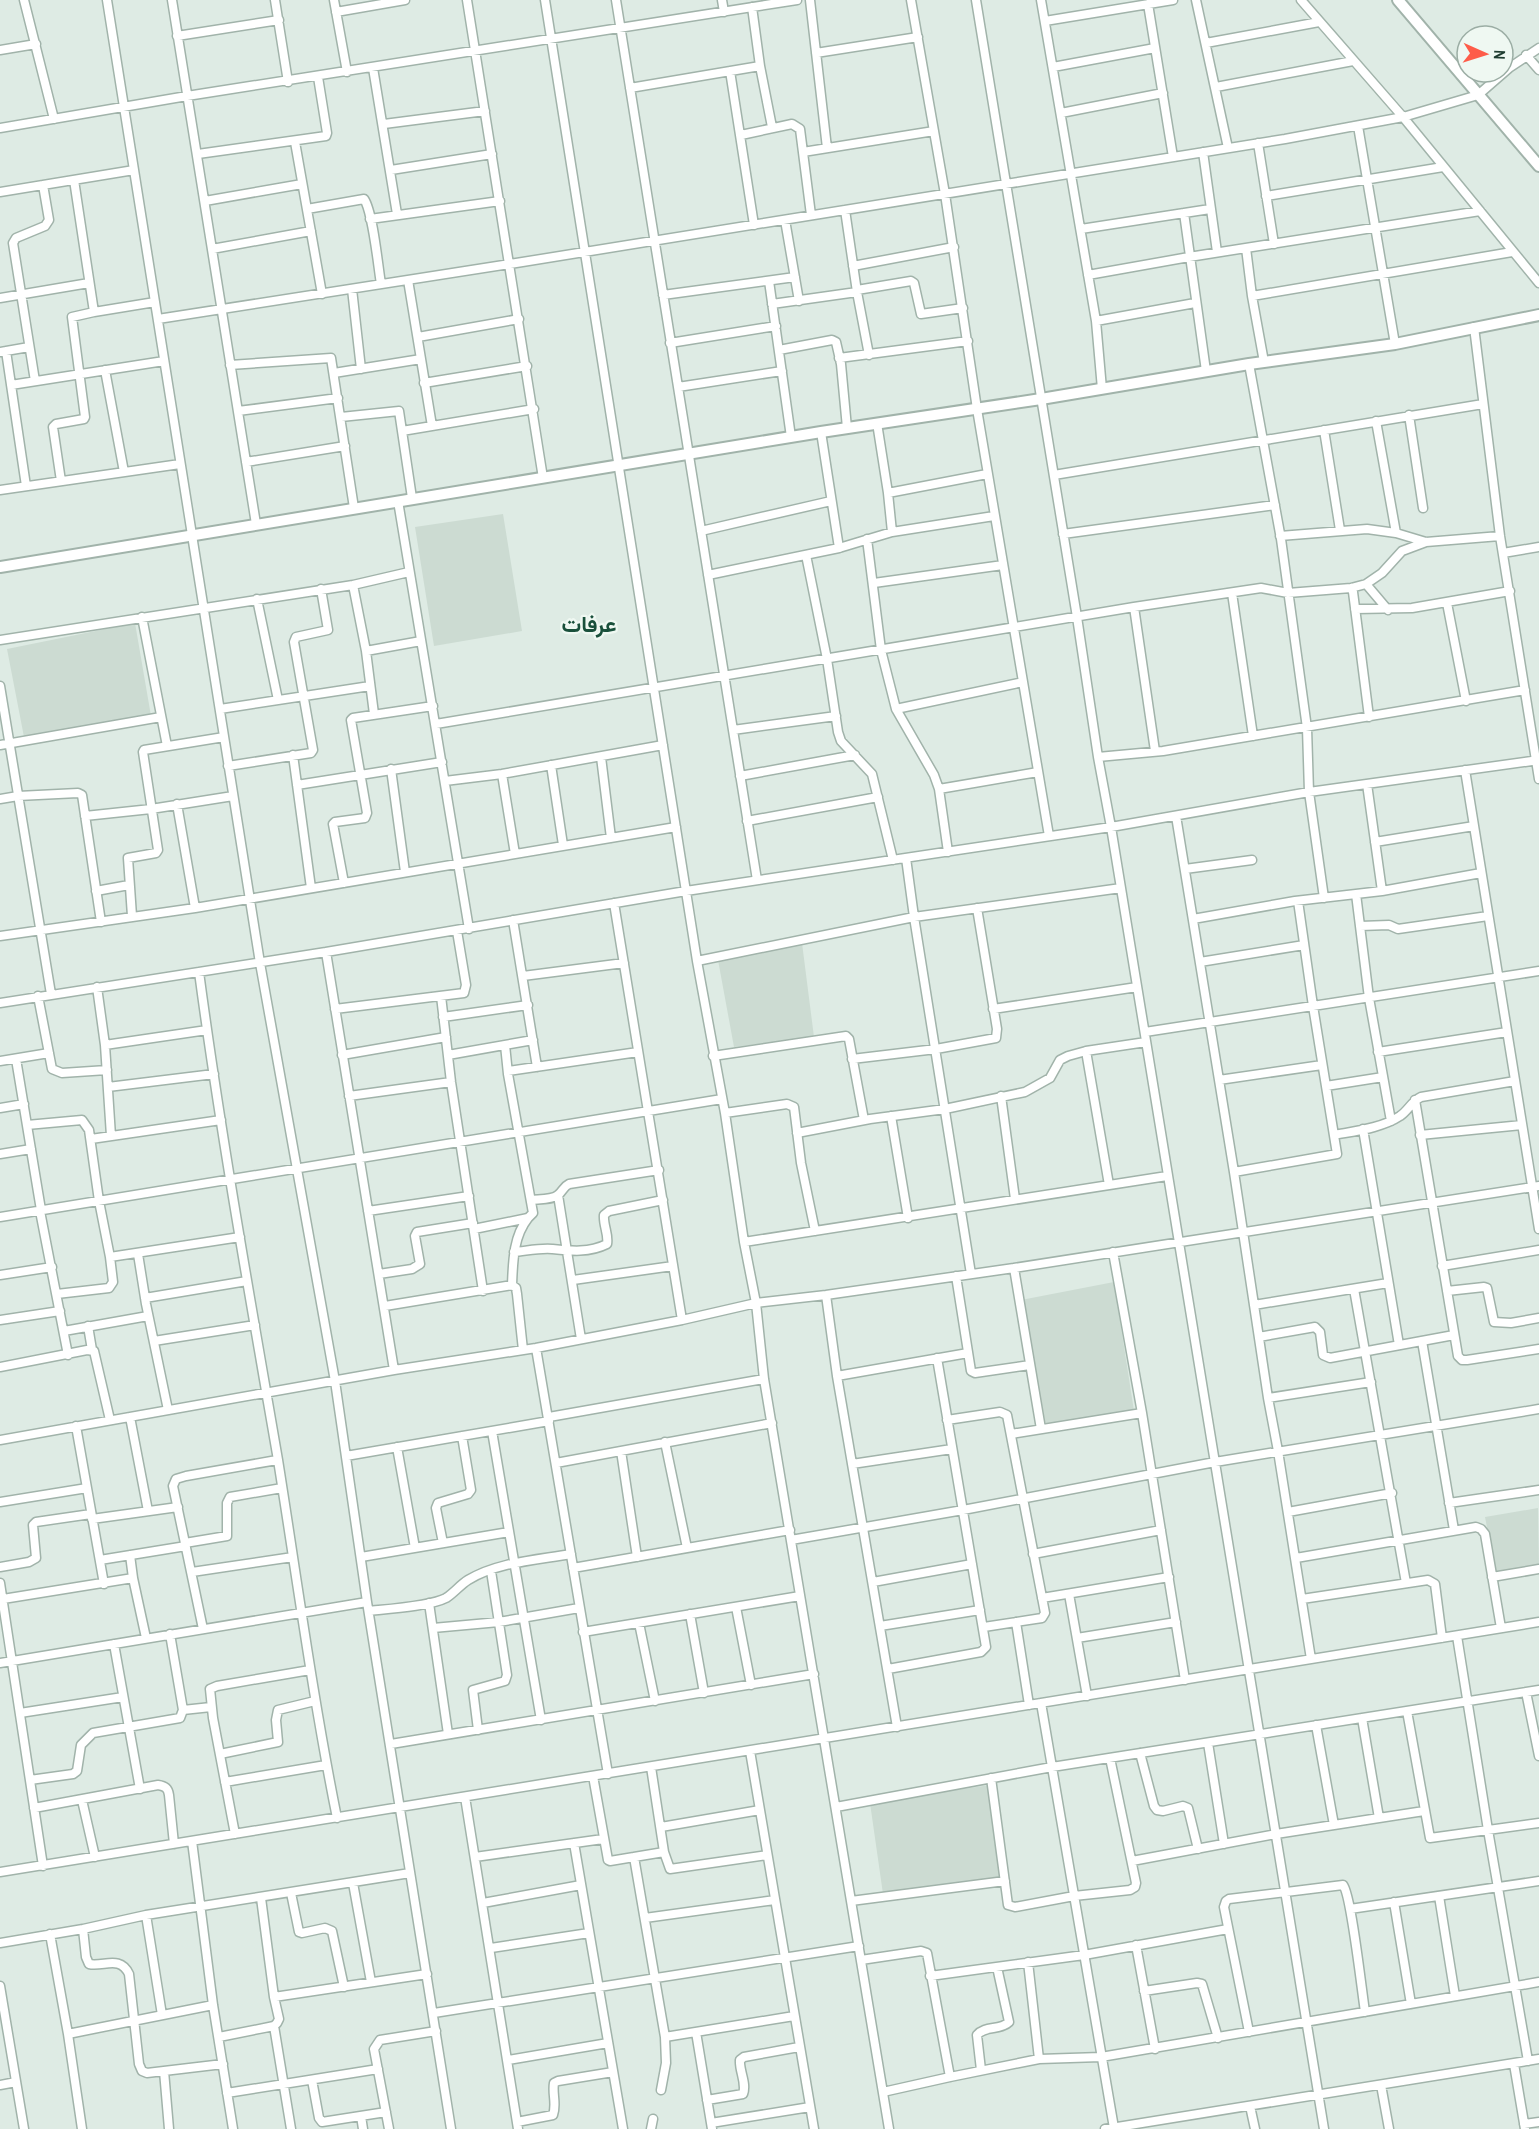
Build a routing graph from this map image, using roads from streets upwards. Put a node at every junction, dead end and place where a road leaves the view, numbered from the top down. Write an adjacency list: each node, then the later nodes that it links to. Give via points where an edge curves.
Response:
1 (24, 0): 34 (street)
2 (107, 0): 55 (street)
3 (172, 0): 30 (street)
4 (275, 0): 26 (street)
5 (334, 0): 24 (street)
6 (405, 0): 21 (street)
7 (467, 0): 38 (street)
8 (545, 0): 32 (street)
9 (616, 0): 29 (street)
10 (722, 0): 25 (street)
11 (797, 0): 20 (street)
12 (810, 0): 39 (street)
13 (911, 0): 31 (street)
14 (976, 0): 83 (street)
15 (1041, 0): 27 (street)
16 (1173, 0): 22 (street)
17 (1196, 0): 33 (street)
18 (1301, 0): 28 (street)
19 (1398, 0): 53 (street)
20 (780, 1): 23 (street)
21 (369, 3): 24 (street)
22 (1148, 4): 27 (street); 35 (street)
23 (752, 7): 25 (street); 42 (street)
24 (336, 12): 47 (street)
25 (724, 12): 29 (street)
26 (279, 20): 30 (street); 49 (street)
27 (1045, 21): 43 (street)
28 (1319, 22): 33 (street); 41 (street)
29 (621, 28): 32 (street); 51 (street)
30 (177, 36): 54 (street)
31 (918, 37): 39 (street); 64 (street)
32 (551, 38): 38 (street); 108 (street)
33 (1206, 43): 50 (street)
34 (36, 44): 37 (street); 59 (street)
35 (1155, 48): 43 (street); 52 (street)
36 (1539, 48): 40 (street)
37 (0, 50)
38 (476, 52): 44 (street); 56 (street)
39 (816, 53): 68 (street)
40 (1526, 55): 45 (street); 53 (street)
41 (1353, 61): 50 (street); 58 (street)
42 (760, 66): 46 (street); 62 (street)
43 (1053, 67): 57 (street)
44 (373, 68): 47 (street); 60 (street)
45 (1539, 70)
46 (730, 71): 51 (street); 65 (street)
47 (347, 72): 48 (street)
48 (318, 77): 49 (street); 66 (street, via 327,135)
49 (288, 82): 54 (street)
50 (1216, 87): 69 (street)
51 (630, 88): 103 (street)
52 (1163, 93): 57 (street); 74 (street)
53 (1478, 95): 58 (street); 75 (street)
54 (188, 96): 55 (street); 72 (street)
55 (124, 108): 59 (street); 77 (street)
56 (485, 111): 60 (street); 73 (street)
57 (1061, 113): 79 (street)
58 (1403, 117): 61 (street); 76 (street)
59 (54, 119): 63 (street)
60 (384, 124): 78 (street)
61 (1358, 126): 67 (street); 81 (street)
62 (772, 127): 65 (street); 70 (street, via 792,124 800,129)
63 (0, 128)
64 (934, 132): 68 (street); 86 (street)
65 (741, 135): 99 (street)
66 (295, 142): 72 (street); 82 (street)
67 (1257, 143): 69 (street); 87 (street)
68 (827, 148): 70 (street)
69 (1227, 148): 71 (street)
70 (803, 152): 96 (street)
71 (1203, 152): 74 (street); 91 (street)
72 (198, 154): 88 (street)
73 (492, 154): 78 (street); 89 (street)
74 (1173, 157): 79 (street)
75 (1539, 166)
76 (1443, 167): 81 (street); 93 (street)
77 (134, 170): 80 (street); 130 (street)
78 (391, 170): 95 (street)
79 (1071, 173): 83 (street); 101 (street)
80 (74, 180): 84 (street); 119 (street)
81 (1367, 181): 87 (street); 100 (street)
82 (302, 184): 88 (street); 90 (street)
83 (1006, 184): 86 (street); 169 (street)
84 (43, 185): 85 (street); 124 (street, via 48,223 14,240)
85 (0, 192)
86 (945, 194): 92 (street); 105 (street)
87 (1266, 196): 104 (street)
88 (205, 201): 107 (street)
89 (500, 201): 95 (street); 112 (street)
90 (307, 209): 97 (street, via 364,199); 102 (street)
91 (1210, 209): 94 (street); 109 (street)
92 (845, 210): 96 (street); 113 (street)
93 (1480, 211): 100 (street); 110 (street)
94 (1184, 213): 101 (street); 111 (street)
95 (397, 214): 97 (street)
96 (811, 215): 98 (street)
97 (370, 219): 121 (street)
98 (784, 219): 99 (street); 116 (street)
99 (754, 225): 103 (street)
100 (1375, 228): 104 (street); 114 (street)
101 (1081, 229): 115 (street)
102 (311, 231): 107 (street); 125 (street)
103 (654, 241): 108 (street); 126 (street)
104 (1274, 244): 106 (street)
105 (954, 247): 113 (street); 134 (street)
106 (1246, 248): 109 (street); 127 (street)
107 (212, 249): 133 (street)
108 (584, 252): 112 (street); 189 (street)
109 (1218, 252): 111 (street)
110 (1512, 252): 114 (street); 120 (street)
111 (1189, 257): 115 (street); 131 (street)
112 (510, 264): 117 (street); 138 (street)
113 (853, 266): 123 (street)
114 (1383, 274): 127 (street); 145 (street)
115 (1088, 275): 139 (street)
116 (795, 278): 118 (street); 129 (street)
117 (408, 280): 121 (street); 142 (street)
118 (769, 281): 126 (street); 132 (street)
119 (89, 283): 124 (street); 135 (street)
120 (1539, 283)
121 (381, 284): 122 (street)
122 (352, 289): 125 (street); 157 (street)
123 (857, 291): 129 (street); 134 (street, via 911,281 921,314); 149 (street)
124 (21, 294): 128 (street); 146 (street)
125 (322, 294): 133 (street)
126 (663, 295): 144 (street)
127 (1252, 296): 153 (street)
128 (0, 298)
129 (799, 301): 132 (street)
130 (155, 302): 135 (street); 137 (street)
131 (1195, 303): 139 (street); 160 (street)
132 (772, 304): 140 (street)
133 (222, 308): 137 (street); 155 (street)
134 (963, 308): 143 (street)
135 (94, 312): 162 (street, via 72,318)
136 (1539, 315): 141 (street)
137 (158, 319): 152 (street)
138 (519, 319): 142 (street); 156 (street)
139 (1096, 321): 167 (street)
140 (776, 326): 144 (street); 147 (street)
141 (1474, 327): 145 (street); 170 (street)
142 (418, 337): 151 (street)
143 (968, 341): 149 (street); 172 (street)
144 (670, 343): 166 (street)
145 (1395, 344): 153 (street)
146 (29, 347): 148 (street); 163 (street)
147 (779, 350): 150 (street, via 834,340); 159 (street)
148 (3, 351): 165 (street)
149 (869, 355): 150 (street)
150 (839, 358): 179 (street)
151 (421, 359): 157 (street); 164 (street)
152 (164, 361): 158 (street); 188 (street)
153 (1264, 362): 154 (street)
154 (1249, 364): 160 (street); 184 (street)
155 (230, 365): 161 (street, via 330,357); 173 (street)
156 (527, 366): 164 (street); 171 (street)
157 (361, 369): 161 (street)
158 (105, 370): 162 (street); 190 (street)
159 (782, 371): 166 (street); 183 (street)
160 (1206, 371): 167 (street)
161 (334, 373): 168 (street)
162 (81, 374): 163 (street); 194 (street, via 85,418 53,427)
163 (36, 381): 165 (street)
164 (424, 383): 178 (street)
165 (11, 385): 195 (street)
166 (678, 387): 186 (street)
167 (1102, 389): 169 (street)
168 (338, 398): 173 (street); 175 (street)
169 (1041, 399): 172 (street); 192 (street)
170 (1483, 404): 174 (street); 213 (street)
171 (534, 409): 178 (street); 193 (street)
172 (977, 409): 177 (street); 191 (street)
173 (238, 411): 187 (street)
174 (1409, 416): 176 (street); 203 (street)
175 (341, 417): 181 (street, via 398,411); 185 (street)
176 (1376, 421): 180 (street); 209 (street)
177 (877, 423): 179 (street); 197 (street)
178 (432, 426): 181 (street)
179 (847, 428): 182 (street)
180 (1324, 430): 184 (street); 206 (street)
181 (402, 431): 198 (street)
182 (821, 432): 183 (street); 200 (street)
183 (791, 437): 186 (street)
184 (1263, 440): 192 (street); 201 (street)
185 (345, 446): 187 (street); 202 (street)
186 (688, 454): 189 (street); 207 (street)
187 (246, 462): 205 (street)
188 (180, 464): 190 (street); 211 (street)
189 (618, 465): 193 (street); 250 (street)
190 (124, 472): 194 (street)
191 (987, 474): 197 (street); 204 (street)
192 (1054, 475): 210 (street)
193 (543, 478): 198 (street)
194 (61, 481): 195 (street)
195 (26, 486): 196 (street)
196 (0, 490)
197 (888, 493): 208 (street)
198 (412, 498): 199 (street)
199 (398, 501): 202 (street); 222 (street)
200 (831, 501): 207 (street); 217 (street)
201 (1275, 505): 210 (street); 212 (street)
202 (354, 508): 205 (street)
203 (1423, 508)
204 (994, 516): 208 (street); 220 (street)
205 (256, 524): 211 (street)
206 (1340, 530): 209 (street); 212 (street)
207 (701, 531): 223 (street)
208 (892, 532): 214 (street)
209 (1396, 533): 215 (street)
210 (1064, 534): 239 (street)
211 (192, 535): 221 (street); 235 (street)
212 (1280, 536): 231 (street)
213 (1500, 536): 215 (street); 218 (street)
214 (867, 539): 217 (street); 224 (street)
215 (1426, 542): 225 (street, via 1402,551)
216 (1539, 547): 218 (street)
217 (839, 548): 219 (street)
218 (1503, 553): 229 (street)
219 (806, 555): 223 (street); 245 (street)
220 (1003, 565): 224 (street); 240 (street)
221 (0, 567)
222 (409, 572): 226 (street); 242 (street)
223 (708, 575): 246 (street)
224 (874, 583): 243 (street)
225 (1366, 584): 227 (street); 237 (street)
226 (353, 585): 228 (street); 244 (street)
227 (1351, 588): 231 (street); 236 (street)
228 (321, 589): 232 (street); 252 (street, via 328,630 296,637 294,642)
229 (1510, 591): 233 (street); 251 (street)
230 (1232, 593): 231 (street, via 1261,588); 234 (street); 265 (street)
231 (1287, 593): 263 (street)
232 (257, 599): 235 (street); 253 (street)
233 (1447, 603): 237 (street); 254 (street)
234 (1134, 607): 239 (street); 270 (street)
235 (204, 608): 238 (street); 256 (street)
236 (1355, 609): 237 (street); 261 (street)
237 (1388, 610)
238 (142, 617): 241 (street); 260 (street)
239 (1077, 617): 240 (street); 274 (street)
240 (1013, 628): 243 (street); 247 (street)
241 (0, 640)
242 (421, 641): 244 (street); 255 (street)
243 (882, 650): 245 (street); 257 (street)
244 (366, 651): 249 (street)
245 (827, 659): 246 (street); 259 (street)
246 (724, 676): 250 (street); 264 (street)
247 (1023, 682): 257 (street); 281 (street)
248 (0, 686): 267 (street)
249 (370, 686): 252 (street); 258 (street)
250 (653, 688): 262 (street); 268 (street)
251 (1525, 690): 254 (street); 275 (street)
252 (303, 696): 253 (street); 271 (street, via 313,750)
253 (278, 700): 256 (street)
254 (1466, 701): 261 (street)
255 (433, 706): 258 (street); 262 (street)
256 (220, 709): 266 (street)
257 (896, 709): 289 (street, via 929,764)
258 (374, 714): 282 (street, via 351,720)
259 (836, 716): 264 (street); 272 (street, via 841,741)
260 (161, 717): 267 (street); 269 (street)
261 (1369, 717): 263 (street)
262 (436, 724): 276 (street)
263 (1307, 728): 265 (street); 290 (street)
264 (733, 730): 284 (street)
265 (1253, 736): 270 (street)
266 (224, 737): 269 (street); 278 (street)
267 (5, 745): 291 (street)
268 (663, 745): 273 (street); 301 (street)
269 (167, 746): 296 (street, via 143,752)
270 (1155, 751): 274 (street)
271 (293, 755): 278 (street); 288 (street)
272 (855, 755): 284 (street); 293 (street, via 872,774)
273 (601, 757): 277 (street); 304 (street)
274 (1098, 757): 302 (street)
275 (1538, 760): 280 (street); 285 (street)
276 (442, 762): 279 (street); 286 (street)
277 (551, 765): 283 (street); 306 (street)
278 (228, 766): 292 (street)
279 (391, 769): 282 (street); 314 (street)
280 (1465, 770): 287 (street); 300 (street)
281 (1038, 772): 289 (street); 303 (street)
282 (360, 774): 288 (street); 317 (street, via 367,816 333,824)
283 (502, 774): 286 (street); 308 (street)
284 (740, 776): 299 (street)
285 (1539, 779)
286 (445, 781): 312 (street)
287 (1367, 784): 290 (street); 305 (street)
288 (297, 785): 319 (street)
289 (939, 789): 307 (street)
290 (1309, 792): 298 (street); 325 (street)
291 (18, 796): 294 (street); 297 (street, via 81,793); 339 (street)
292 (233, 796): 295 (street); 326 (street)
293 (878, 797): 299 (street); 310 (street)
294 (0, 799)
295 (177, 804): 296 (street); 329 (street)
296 (151, 809): 297 (street); 318 (street, via 158,850 128,857)
297 (85, 816): 321 (street)
298 (1176, 816): 302 (street); 313 (street)
299 (747, 821): 316 (street)
300 (1474, 825): 305 (street); 315 (street)
301 (676, 827): 304 (street); 322 (street)
302 (1111, 827): 303 (street); 320 (street)
303 (1050, 836): 307 (street)
304 (611, 838): 306 (street)
305 (1375, 842): 323 (street)
306 (563, 845): 308 (street)
307 (948, 852): 309 (street)
308 (515, 854): 312 (street)
309 (906, 858): 310 (street); 333 (street)
310 (893, 860): 316 (street)
311 (1252, 860): 313 (street)
312 (457, 863): 314 (street); 338 (street)
313 (1185, 869): 335 (street)
314 (405, 872): 317 (street)
315 (1481, 873): 323 (street); 332 (street)
316 (757, 880): 322 (street)
317 (344, 883): 319 (street)
318 (129, 885): 321 (street); 331 (street)
319 (311, 888): 326 (street)
320 (1121, 888): 330 (street); 353 (street)
321 (96, 891): 336 (street)
322 (686, 891): 328 (street); 344 (street)
323 (1382, 891): 324 (street)
324 (1356, 894): 325 (street); 337 (street)
325 (1324, 898): 327 (street)
326 (250, 899): 329 (street); 346 (street)
327 (1298, 901): 335 (street); 342 (street)
328 (614, 903): 334 (street); 347 (street)
329 (195, 908): 331 (street)
330 (977, 908): 333 (street); 361 (street)
331 (132, 916): 336 (street)
332 (1488, 916): 337 (street, via 1398,929 1389,925); 351 (street)
333 (914, 917): 344 (street); 373 (street)
334 (513, 920): 338 (street); 350 (street)
335 (1193, 920): 345 (street)
336 (101, 922): 339 (street)
337 (1360, 926): 357 (street)
338 (469, 928): 340 (street)
339 (40, 930): 341 (street); 354 (street)
340 (457, 931): 343 (street); 356 (street, via 466,990)
341 (0, 936)
342 (1304, 945): 345 (street); 360 (street)
343 (327, 952): 346 (street); 362 (street)
344 (697, 961): 380 (street)
345 (1200, 962): 364 (street)
346 (260, 963): 349 (street); 421 (street)
347 (624, 963): 350 (street); 375 (street)
348 (1539, 971): 351 (street)
349 (199, 972): 352 (street); 365 (street)
350 (523, 976): 359 (street)
351 (1498, 978): 357 (street); 367 (street)
352 (97, 987): 354 (street); 371 (street)
353 (1137, 987): 361 (street); 366 (street)
354 (51, 994): 355 (street)
355 (38, 996): 358 (street); 377 (street)
356 (441, 996): 362 (street); 363 (street)
357 (1369, 998): 360 (street); 376 (street)
358 (0, 1003)
359 (528, 1005): 363 (street); 369 (street)
360 (1313, 1006): 364 (street); 384 (street)
361 (993, 1009): 373 (street, via 996,1038)
362 (335, 1010): 378 (street)
363 (443, 1017): 368 (street)
364 (1210, 1022): 366 (street); 390 (street)
365 (207, 1030): 371 (street); 388 (street)
366 (1145, 1032): 370 (street)
367 (1507, 1032): 376 (street); 391 (street)
368 (446, 1037): 378 (street); 379 (street)
369 (533, 1040): 372 (street); 385 (street)
370 (1146, 1042): 374 (street); 424 (street)
371 (105, 1045): 386 (street)
372 (505, 1045): 379 (street); 387 (street)
373 (936, 1049): 382 (street); 401 (street)
374 (1086, 1051): 396 (street, via 1060,1060 1042,1084); 426 (street)
375 (639, 1052): 385 (street); 402 (street)
376 (1378, 1052): 389 (street)
377 (49, 1053): 381 (street); 386 (street, via 52,1068 57,1072)
378 (342, 1055): 395 (street)
379 (448, 1055): 392 (street)
380 (714, 1056): 382 (street, via 844,1035 849,1039); 397 (street)
381 (16, 1059): 383 (street); 399 (street)
382 (852, 1059): 406 (street)
383 (0, 1061)
384 (1322, 1065): 390 (street); 393 (street)
385 (537, 1067): 387 (street)
386 (107, 1070): 394 (street)
387 (508, 1071): 411 (street)
388 (214, 1074): 394 (street); 405 (street)
389 (1383, 1077): 393 (street); 407 (street)
390 (1219, 1080): 423 (street)
391 (1515, 1081): 398 (street); 409 (street)
392 (451, 1082): 395 (street); 417 (street)
393 (1326, 1086): 413 (street)
394 (108, 1087): 414 (street)
395 (349, 1096): 420 (street)
396 (1001, 1096): 401 (street); 430 (street)
397 (722, 1099): 402 (street); 403 (street)
398 (1414, 1100): 407 (street); 415 (street)
399 (24, 1104): 400 (street); 408 (street)
400 (0, 1108)
401 (945, 1109): 404 (street); 436 (street)
402 (650, 1111): 411 (street); 422 (street)
403 (725, 1113): 412 (street, via 791,1104 796,1110); 447 (street)
404 (891, 1116): 406 (street); 441 (street)
405 (221, 1120): 414 (street); 425 (street)
406 (864, 1120): 412 (street)
407 (1391, 1121): 410 (street)
408 (27, 1125): 416 (street, via 82,1120); 418 (street)
409 (1522, 1125): 415 (street); 427 (street)
410 (1362, 1129): 413 (street); 438 (street)
411 (519, 1133): 417 (street); 431 (street)
412 (797, 1133): 444 (street)
413 (1334, 1135): 423 (street, via 1338,1151 1334,1156)
414 (111, 1136): 416 (street)
415 (1420, 1136): 434 (street)
416 (91, 1139): 433 (street)
417 (461, 1142): 420 (street); 429 (street)
418 (31, 1149): 419 (street); 435 (street)
419 (0, 1154)
420 (360, 1159): 421 (street); 437 (street)
421 (297, 1168): 425 (street); 503 (street)
422 (659, 1170): 428 (street, via 569,1184); 432 (street)
423 (1234, 1173): 445 (street)
424 (1167, 1176): 426 (street); 448 (street)
425 (230, 1180): 433 (street); 446 (street)
426 (1109, 1185): 430 (street)
427 (1536, 1186): 434 (street); 443 (street)
428 (558, 1195): 431 (street); 451 (street)
429 (469, 1196): 437 (street); 442 (street)
430 (1015, 1199): 436 (street)
431 (531, 1200): 440 (street, via 533,1213)
432 (663, 1200): 451 (street, via 609,1211 604,1215 607,1244); 455 (street)
433 (99, 1201): 435 (street); 454 (street)
434 (1432, 1204): 438 (street); 456 (street)
435 (40, 1210): 439 (street); 457 (street)
436 (961, 1210): 441 (street); 460 (street)
437 (368, 1211): 459 (street)
438 (1376, 1211): 445 (street); 465 (street)
439 (0, 1217)
440 (528, 1218): 442 (street); 450 (street)
441 (908, 1218): 444 (street)
442 (474, 1226): 459 (street, via 417,1232 420,1264); 468 (street)
443 (1539, 1229)
444 (815, 1231): 447 (street)
445 (1242, 1232): 448 (street); 474 (street)
446 (240, 1237): 453 (street); 464 (street)
447 (744, 1242): 473 (street)
448 (1179, 1242): 452 (street); 531 (street)
449 (1539, 1250): 456 (street)
450 (514, 1252): 451 (street); 466 (street)
451 (568, 1252): 463 (street)
452 (1113, 1252): 458 (street); 509 (street)
453 (138, 1254): 454 (street); 472 (street)
454 (110, 1257): 470 (street, via 109,1288)
455 (673, 1266): 463 (street); 480 (street)
456 (1442, 1266): 469 (street)
457 (52, 1267): 461 (street); 470 (street)
458 (1014, 1268): 460 (street); 498 (street)
459 (379, 1274): 475 (street)
460 (971, 1274): 462 (street)
461 (0, 1275)
462 (956, 1276): 471 (street); 495 (street)
463 (573, 1280): 486 (street)
464 (247, 1281): 472 (street); 481 (street)
465 (1388, 1283): 467 (street); 489 (street)
466 (512, 1286): 468 (street); 493 (street, via 518,1294)
467 (1354, 1288): 474 (street); 494 (street)
468 (483, 1291): 475 (street)
469 (1447, 1292): 478 (street, via 1487,1288 1494,1322); 484 (street)
470 (57, 1294): 476 (street)
471 (826, 1296): 473 (street); 501 (street)
472 (145, 1298): 477 (street)
473 (756, 1303): 480 (street); 502 (street)
474 (1254, 1305): 485 (street)
475 (385, 1306): 500 (street)
476 (60, 1311): 479 (street); 483 (street)
477 (148, 1316): 482 (street); 487 (street)
478 (1539, 1318)
479 (0, 1320)
480 (682, 1320): 486 (street)
481 (255, 1325): 487 (street); 505 (street)
482 (88, 1326): 483 (street); 492 (street)
483 (64, 1330): 496 (street)
484 (1454, 1335): 488 (street); 491 (street, via 1462,1360)
485 (1259, 1337): 494 (street, via 1315,1327 1320,1332 1323,1354 1330,1358); 506 (street)
486 (581, 1339): 490 (street)
487 (154, 1341): 508 (street)
488 (1422, 1341): 489 (street); 516 (street)
489 (1399, 1345): 494 (street)
490 (537, 1348): 493 (street); 511 (street)
491 (1539, 1349)
492 (92, 1350): 496 (street); 512 (street)
493 (523, 1350): 500 (street)
494 (1366, 1352): 504 (street)
495 (968, 1353): 497 (street); 498 (street, via 973,1373)
496 (68, 1355): 499 (street)
497 (937, 1358): 501 (street); 513 (street)
498 (1030, 1365): 517 (street)
499 (0, 1367)
500 (394, 1370): 503 (street)
501 (837, 1376): 532 (street)
502 (764, 1379): 511 (street); 514 (street)
503 (335, 1381): 505 (street); 528 (street)
504 (1371, 1382): 506 (street); 520 (street)
505 (266, 1393): 508 (street); 529 (street)
506 (1268, 1398): 527 (street)
507 (1539, 1409): 516 (street)
508 (168, 1410): 510 (street)
509 (1142, 1413): 517 (street); 533 (street)
510 (130, 1417): 512 (street); 543 (street)
511 (549, 1419): 518 (street); 530 (street)
512 (110, 1420): 515 (street)
513 (947, 1420): 519 (street, via 1005,1413); 525 (street)
514 (772, 1423): 523 (street); 550 (street)
515 (76, 1426): 522 (street); 534 (street)
516 (1436, 1426): 520 (street); 540 (street)
517 (1041, 1429): 519 (street)
518 (492, 1431): 521 (street); 549 (street)
519 (1011, 1434): 538 (street)
520 (1381, 1434): 527 (street); 537 (street)
521 (462, 1436): 524 (street); 552 (street, via 471,1490 438,1503)
522 (0, 1440)
523 (665, 1442): 526 (street); 555 (street)
524 (397, 1447): 528 (street); 554 (street)
525 (952, 1449): 532 (street); 542 (street)
526 (621, 1451): 530 (street); 561 (street)
527 (1278, 1451): 531 (street); 544 (street)
528 (346, 1456): 560 (street)
529 (278, 1460): 535 (street); 541 (street, via 176,1479 173,1486)
530 (556, 1462): 556 (street)
531 (1215, 1462): 533 (street); 613 (street)
532 (852, 1464): 546 (street)
533 (1152, 1474): 538 (street); 547 (street)
534 (87, 1488): 539 (street); 545 (street)
535 (282, 1488): 553 (street, via 230,1497 227,1536); 559 (street)
536 (1539, 1490): 540 (street)
537 (1392, 1493): 544 (street); 551 (street)
538 (1023, 1499): 542 (street); 557 (street)
539 (0, 1502)
540 (1449, 1503): 548 (street)
541 (178, 1507): 543 (street); 553 (street)
542 (963, 1510): 546 (street); 565 (street)
543 (148, 1512): 545 (street)
544 (1288, 1512): 562 (street)
545 (92, 1516): 563 (street); 566 (street, via 36,1522 36,1558)
546 (863, 1527): 550 (street); 574 (street)
547 (1161, 1530): 557 (street); 571 (street)
548 (1454, 1530): 551 (street); 572 (street, via 1481,1529)
549 (509, 1532): 552 (street); 564 (street)
550 (790, 1535): 555 (street); 579 (street)
551 (1400, 1539): 562 (street); 576 (street)
552 (443, 1543): 554 (street)
553 (185, 1545): 558 (street); 570 (street)
554 (415, 1548): 560 (street)
555 (687, 1548): 561 (street)
556 (571, 1554): 564 (street); 567 (street)
557 (1034, 1554): 580 (street)
558 (130, 1555): 563 (street); 573 (street)
559 (293, 1557): 570 (street); 589 (street)
560 (361, 1557): 583 (street)
561 (637, 1557): 567 (street)
562 (1296, 1558): 582 (street)
563 (100, 1560): 577 (street)
564 (514, 1563): 569 (street); 591 (street)
565 (972, 1564): 574 (street); 587 (street)
566 (0, 1566)
567 (573, 1568): 586 (street)
568 (1539, 1569): 572 (street)
569 (491, 1570): 584 (street, via 469,1580 446,1598); 592 (street)
570 (192, 1572): 601 (street)
571 (1169, 1577): 578 (street); 594 (street)
572 (1492, 1577): 600 (street)
573 (133, 1578): 577 (street); 605 (street)
574 (873, 1582): 597 (street)
575 (0, 1583): 581 (street)
576 (1407, 1583): 582 (street); 607 (street, via 1428,1580 1435,1584)
577 (104, 1584): 581 (street)
578 (1070, 1594): 580 (street); 606 (street)
579 (800, 1596): 585 (street); 615 (street)
580 (1042, 1598): 593 (street, via 1042,1618)
581 (3, 1599): 610 (street)
582 (1302, 1599): 609 (street)
583 (367, 1602): 588 (street); 589 (street)
584 (429, 1603): 588 (street); 599 (street)
585 (736, 1607): 590 (street); 617 (street)
586 (579, 1608): 591 (street); 602 (street)
587 (980, 1610): 597 (street); 598 (street)
588 (369, 1611): 643 (street)
589 (301, 1612): 601 (street); 614 (street)
590 (690, 1614): 596 (street); 620 (street)
591 (524, 1618): 592 (street); 634 (street)
592 (499, 1622): 599 (street); 638 (street, via 507,1676 505,1681 473,1689)
593 (1016, 1622): 598 (street); 627 (street)
594 (1176, 1622): 606 (street); 616 (street)
595 (1539, 1622): 600 (street)
596 (639, 1623): 602 (street); 624 (street)
597 (880, 1626): 612 (street)
598 (984, 1627): 612 (street, via 986,1647 981,1652)
599 (433, 1628): 639 (street)
600 (1502, 1628): 604 (street)
601 (203, 1629): 603 (street)
602 (583, 1632): 630 (street)
603 (170, 1634): 605 (street); 629 (street)
604 (1457, 1636): 607 (street); 625 (street)
605 (146, 1638): 608 (street)
606 (1077, 1638): 621 (street)
607 (1443, 1638): 609 (street)
608 (114, 1644): 610 (street); 622 (street)
609 (1311, 1659): 613 (street)
610 (12, 1661): 611 (street); 632 (street)
611 (0, 1663)
612 (888, 1669): 637 (street)
613 (1249, 1669): 616 (street); 640 (street)
614 (310, 1670): 623 (street); 628 (street, via 212,1687)
615 (814, 1674): 617 (street); 641 (street)
616 (1185, 1680): 621 (street)
617 (751, 1685): 620 (street)
618 (1539, 1690): 619 (street)
619 (1526, 1692): 625 (street); 647 (street)
620 (704, 1693): 624 (street)
621 (1087, 1696): 626 (street)
622 (123, 1697): 632 (street); 636 (street)
623 (315, 1701): 646 (street, via 278,1710 278,1742); 649 (street)
624 (655, 1701): 630 (street)
625 (1468, 1702): 631 (street); 670 (street)
626 (1041, 1703): 627 (street); 651 (street)
627 (1029, 1705): 637 (street)
628 (211, 1707): 629 (street); 646 (street)
629 (183, 1710): 636 (street, via 180,1718)
630 (597, 1711): 634 (street); 652 (street)
631 (1407, 1711): 633 (street); 664 (street)
632 (20, 1713): 655 (street)
633 (1362, 1718): 635 (street); 666 (street)
634 (542, 1720): 638 (street)
635 (1316, 1725): 640 (street); 668 (street)
636 (129, 1726): 655 (street, via 89,1735 81,1745 77,1771 72,1774); 657 (street)
637 (897, 1727): 641 (street)
638 (478, 1730): 639 (street)
639 (448, 1734): 643 (street)
640 (1259, 1734): 642 (street); 672 (street)
641 (824, 1738): 644 (street); 660 (street)
642 (1208, 1743): 645 (street); 677 (street)
643 (391, 1744): 662 (street)
644 (750, 1751): 650 (street); 663 (street)
645 (1140, 1753): 648 (street); 678 (street, via 1154,1806 1163,1811 1183,1806 1188,1809)
646 (220, 1754): 656 (street)
647 (1539, 1756)
648 (1110, 1758): 651 (street); 684 (street)
649 (326, 1765): 656 (street); 665 (street)
650 (651, 1767): 652 (street); 669 (street)
651 (1052, 1767): 654 (street); 695 (street)
652 (608, 1774): 653 (street)
653 (593, 1776): 658 (street); 673 (street)
654 (992, 1778): 660 (street); 688 (street)
655 (30, 1780): 661 (street)
656 (225, 1782): 671 (street)
657 (140, 1789): 659 (street); 676 (street, via 158,1785 168,1790)
658 (465, 1797): 662 (street); 682 (street)
659 (82, 1800): 661 (street); 681 (street)
660 (836, 1807): 699 (street)
661 (34, 1808): 685 (street)
662 (400, 1808): 665 (street); 687 (street)
663 (760, 1810): 669 (street); 680 (street)
664 (1424, 1811): 666 (street); 670 (street, via 1430,1838)
665 (337, 1818): 671 (street)
666 (1379, 1818): 668 (street)
667 (1539, 1823): 670 (street)
668 (1334, 1825): 672 (street)
669 (661, 1827): 679 (street)
670 (1488, 1830): 692 (street)
671 (235, 1834): 674 (street)
672 (1276, 1834): 677 (street); 693 (street)
673 (603, 1839): 675 (street); 683 (street, via 610,1861)
674 (192, 1841): 676 (street); 702 (street)
675 (574, 1843): 682 (street); 691 (street)
676 (174, 1844): 681 (street)
677 (1224, 1844): 678 (street)
678 (1198, 1849): 684 (street)
679 (664, 1852): 680 (street, via 668,1867 673,1870); 683 (street)
680 (767, 1855): 698 (street)
681 (94, 1857): 685 (street)
682 (476, 1857): 701 (street)
683 (634, 1857): 705 (street)
684 (1132, 1861): 695 (street, via 1136,1883 1130,1890)
685 (43, 1866): 686 (street)
686 (0, 1872)
687 (410, 1873): 690 (street); 719 (street)
688 (1005, 1881): 695 (street, via 1011,1907); 699 (street)
689 (1539, 1881): 692 (street)
690 (353, 1883): 694 (street); 722 (street)
691 (581, 1886): 701 (street); 708 (street)
692 (1499, 1887): 696 (street); 725 (street)
693 (1286, 1892): 703 (street, via 1343,1885); 707 (street, via 1229,1899 1224,1907); 740 (street)
694 (291, 1893): 697 (street); 726 (street, via 299,1932 325,1928 332,1931)
695 (1074, 1896): 714 (street)
696 (1439, 1896): 700 (street); 729 (street)
697 (261, 1898): 702 (street); 730 (street)
698 (775, 1900): 705 (street); 715 (street)
699 (851, 1901): 712 (street)
700 (1394, 1902): 703 (street); 732 (street)
701 (483, 1903): 713 (street)
702 (200, 1907): 704 (street); 733 (street)
703 (1350, 1909): 735 (street)
704 (146, 1915): 706 (street); 737 (street)
705 (645, 1918): 721 (street)
706 (83, 1929): 709 (street); 739 (street, via 89,1964 116,1962 127,1970)
707 (1228, 1929): 711 (street); 744 (street)
708 (589, 1933): 713 (street); 727 (street)
709 (50, 1934): 710 (street); 745 (street)
710 (0, 1943)
711 (1136, 1945): 714 (street); 728 (street)
712 (859, 1946): 715 (street); 716 (street)
713 (491, 1948): 731 (street)
714 (1084, 1954): 717 (street); 752 (street)
715 (785, 1958): 721 (street); 738 (street)
716 (861, 1960): 720 (street, via 924,1951); 770 (street)
717 (1029, 1962): 718 (street); 753 (street)
718 (997, 1967): 720 (street); 760 (street, via 1009,2022 977,2035)
719 (427, 1974): 722 (street); 736 (street)
720 (930, 1976): 763 (street)
721 (654, 1978): 727 (street); 747 (street)
722 (371, 1982): 726 (street)
723 (1539, 1982): 725 (street)
724 (0, 1986): 734 (street)
725 (1515, 1986): 729 (street); 756 (street)
726 (344, 1987): 730 (street)
727 (598, 1987): 731 (street); 749 (street)
728 (1144, 1991): 748 (street, via 1202,1984); 751 (street)
729 (1455, 1996): 732 (street)
730 (274, 1997): 741 (street, via 279,2019)
731 (500, 2003): 736 (street); 755 (street)
732 (1411, 2004): 735 (street)
733 (213, 2005): 737 (street); 746 (street)
734 (2, 2011): 765 (street)
735 (1365, 2012): 740 (street)
736 (434, 2013): 742 (street)
737 (162, 2015): 739 (street)
738 (794, 2016): 743 (street); 750 (street)
739 (135, 2021): 745 (street); 761 (street, via 142,2070)
740 (1306, 2022): 744 (street); 772 (street)
741 (274, 2026): 746 (street); 766 (street)
742 (436, 2031): 759 (street, via 380,2040 374,2049); 792 (street)
743 (696, 2032): 747 (street); 773 (street)
744 (1249, 2032): 748 (street)
745 (68, 2034): 786 (street)
746 (219, 2037): 757 (street)
747 (665, 2037): 769 (street)
748 (1218, 2038): 751 (street)
749 (608, 2043): 755 (street); 762 (street)
750 (799, 2047): 773 (street, via 744,2057 740,2060 743,2094); 775 (street)
751 (1155, 2049): 752 (street)
752 (1101, 2057): 753 (street); 784 (street)
753 (1039, 2059): 760 (street)
754 (1539, 2059): 756 (street)
755 (508, 2060): 781 (street)
756 (1528, 2061): 758 (street)
757 (223, 2064): 761 (street); 771 (street)
758 (1514, 2064): 768 (street); 783 (street)
759 (378, 2069): 764 (street); 776 (street)
760 (981, 2070): 763 (street)
761 (164, 2071): 787 (street)
762 (614, 2072): 781 (street, via 558,2080 554,2083 553,2115); 793 (street)
763 (950, 2077): 770 (street)
764 (312, 2080): 766 (street); 777 (street, via 322,2122)
765 (16, 2082): 767 (street); 785 (street)
766 (283, 2084): 771 (street); 789 (street)
767 (0, 2085)
768 (1381, 2085): 772 (street); 799 (street)
769 (661, 2090)
770 (883, 2092): 796 (street)
771 (227, 2093): 788 (street)
772 (1318, 2095): 774 (street); 798 (street)
773 (707, 2100): 782 (street)
774 (1250, 2106): 780 (street); 797 (street)
775 (810, 2108): 782 (street); 795 (street)
776 (386, 2112): 777 (street); 791 (street)
777 (361, 2116): 790 (street)
778 (653, 2119): 794 (street)
779 (1539, 2122): 783 (street)
780 (1157, 2125): 784 (street)
781 (518, 2126)
782 (711, 2126)
783 (1525, 2127)
784 (1110, 2128)
785 (24, 2129)
786 (82, 2129)
787 (169, 2129)
788 (233, 2129)
789 (291, 2129)
790 (363, 2129)
791 (389, 2129)
792 (451, 2129)
793 (623, 2129)
794 (651, 2129)
795 (814, 2129)
796 (889, 2129)
797 (1255, 2129)
798 (1324, 2129)
799 (1389, 2129)

